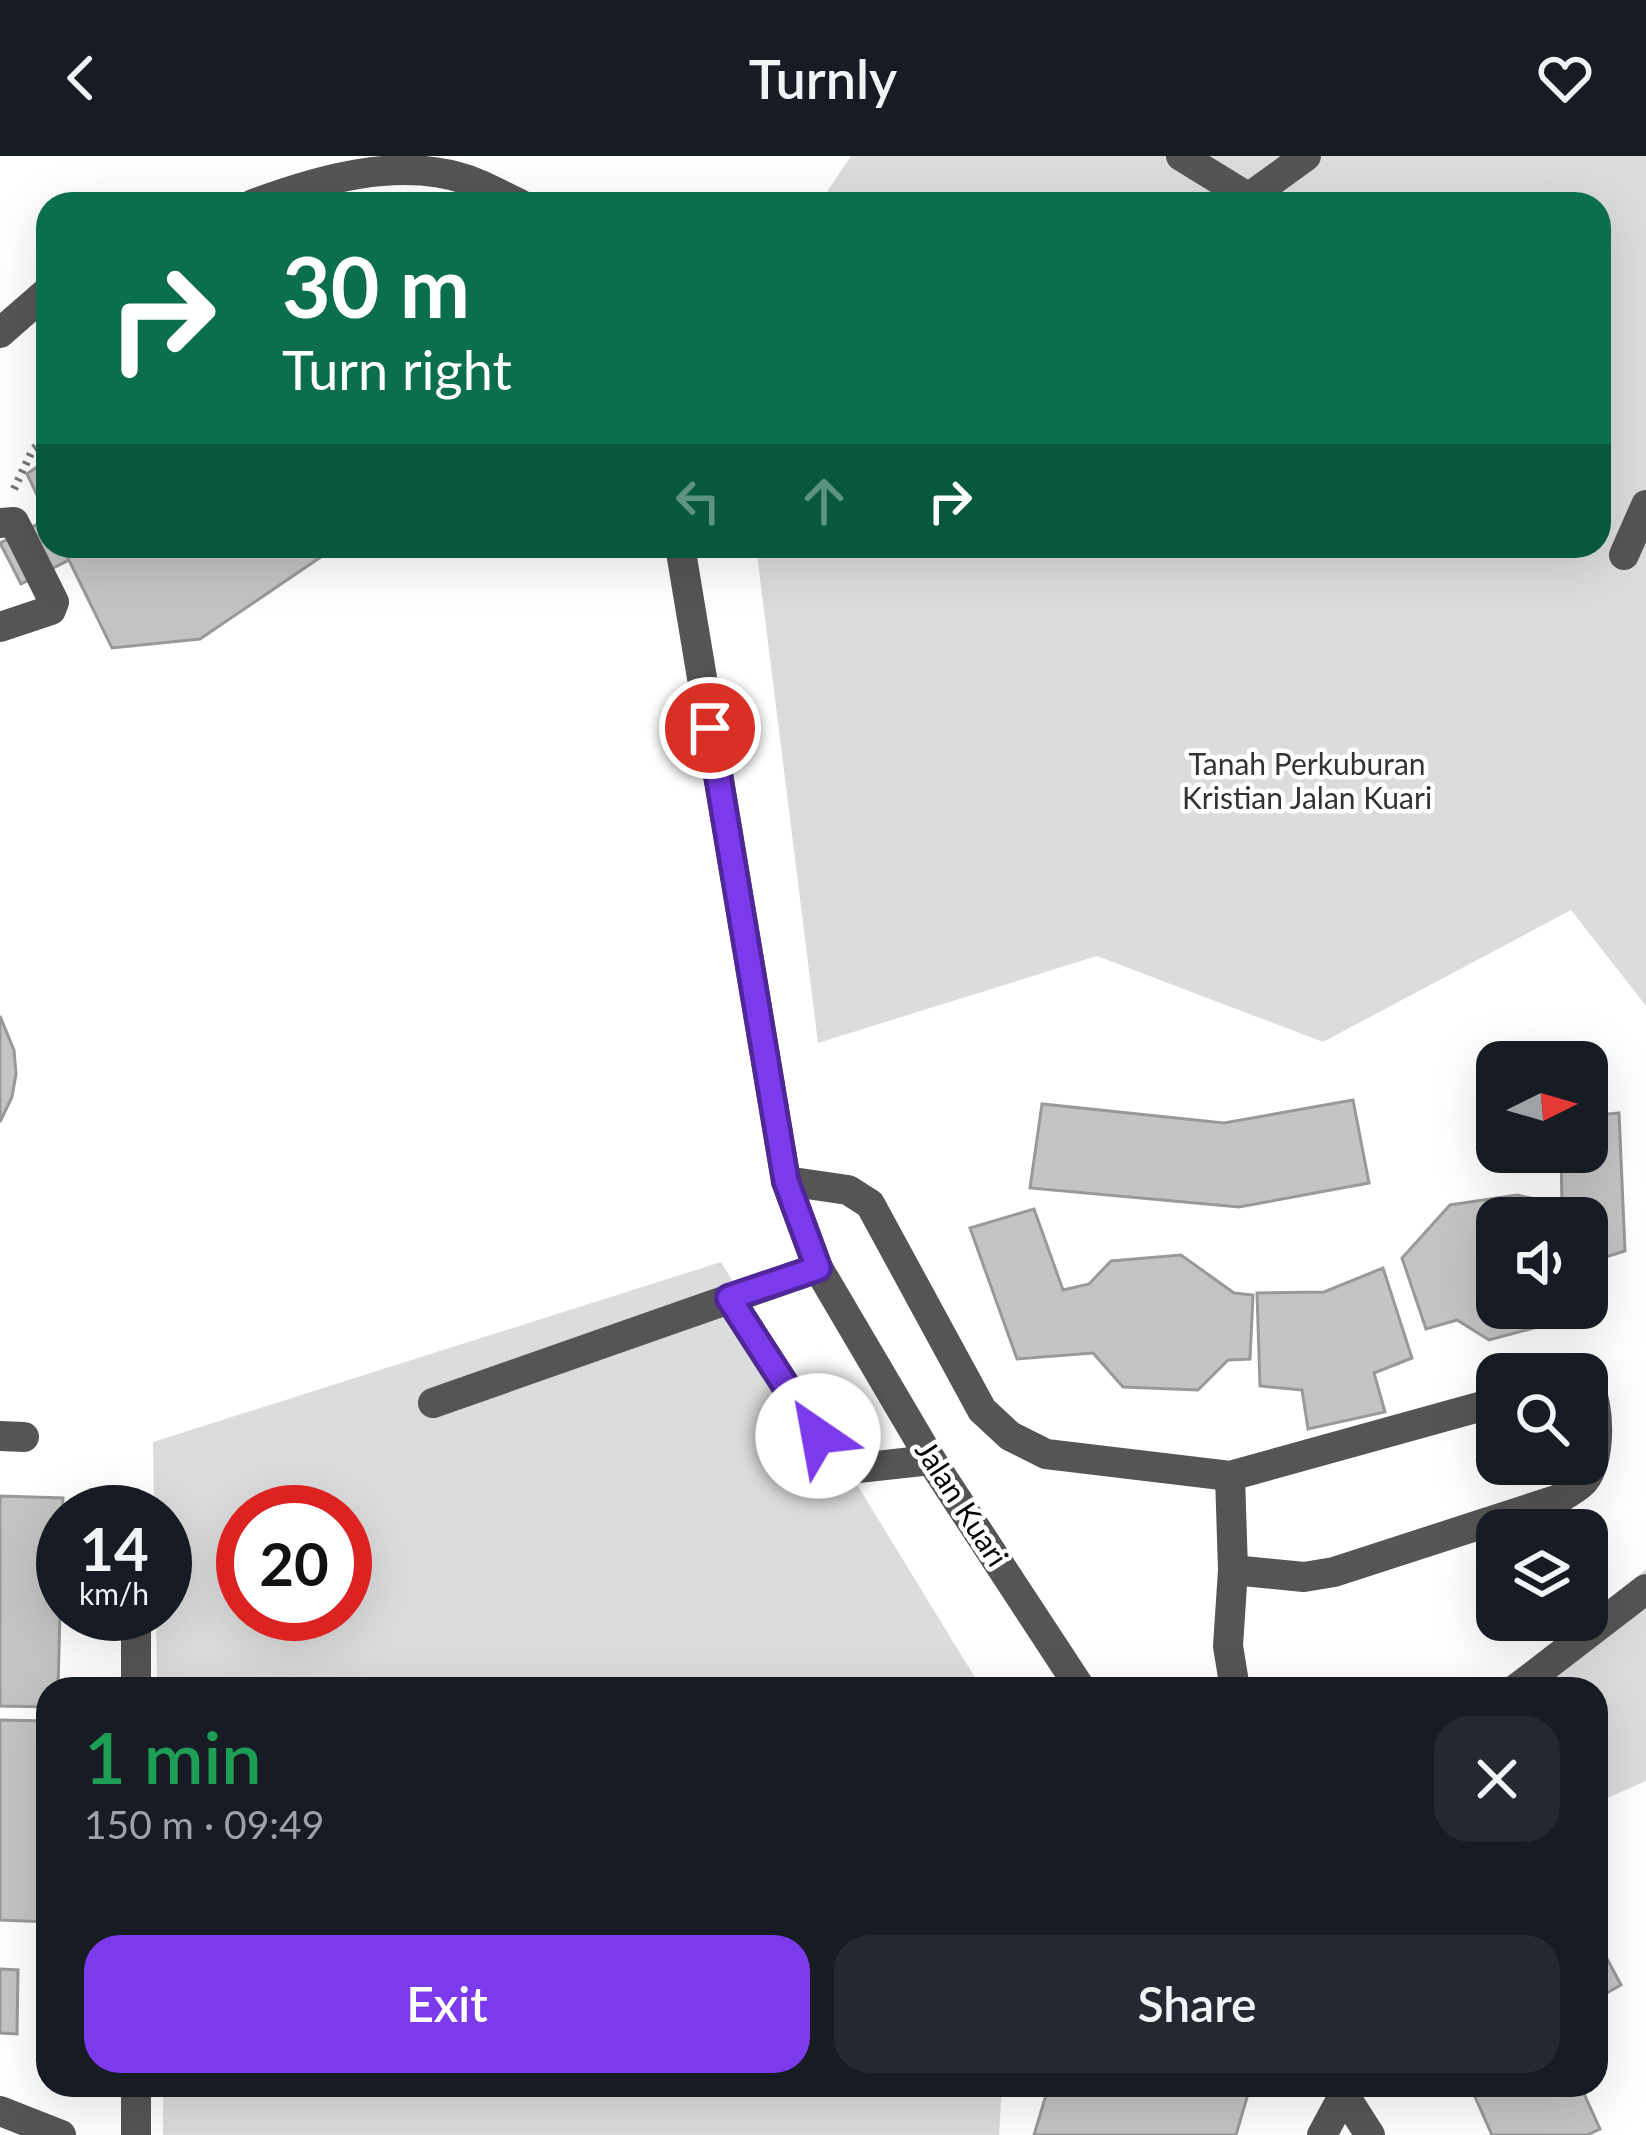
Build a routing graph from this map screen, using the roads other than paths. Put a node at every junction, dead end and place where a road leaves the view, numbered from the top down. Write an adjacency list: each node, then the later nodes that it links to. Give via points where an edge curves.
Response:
1 (1181, 156): 5 (street)
2 (1306, 156): 6 (street)
3 (286, 192): 4 (street, via 328,177 407,170 463,178)
4 (494, 192)
5 (1232, 192)
6 (1254, 192)
7 (36, 292): 9 (street)
8 (36, 299): 10 (street)
9 (0, 303)
10 (0, 333)
11 (1646, 505): 13 (street)
12 (5, 522): 15 (street, via 66,596 51,610)
13 (1624, 555)
14 (682, 558): 16 (street, Jalan Kuari)
15 (0, 627)
16 (786, 1181): 17 (street, Jalan Kuari); 22 (street, via 848,1190 870,1204 959,1374 1010,1436 1046,1454)
17 (818, 1268): 18 (street); 21 (street, Jalan Kuari)
18 (729, 1298): 19 (street); 21 (street, via 840,1470)
19 (433, 1403)
20 (1476, 1408): 22 (street)
21 (931, 1460): 28 (street, Jalan Kuari)
22 (1230, 1476): 24 (street)
23 (1580, 1485): 24 (street, via 1559,1499 1334,1572)
24 (1233, 1570): 29 (street)
25 (1646, 1589): 30 (street)
26 (136, 1641): 27 (street)
27 (136, 1677)
28 (1073, 1677)
29 (1233, 1677)
30 (1532, 1677)
31 (136, 2097): 36 (street)
32 (1338, 2097): 37 (street)
33 (1346, 2097): 38 (street)
34 (0, 2111): 35 (street)
35 (61, 2135)
36 (136, 2135)
37 (1322, 2135)
38 (1370, 2135)

